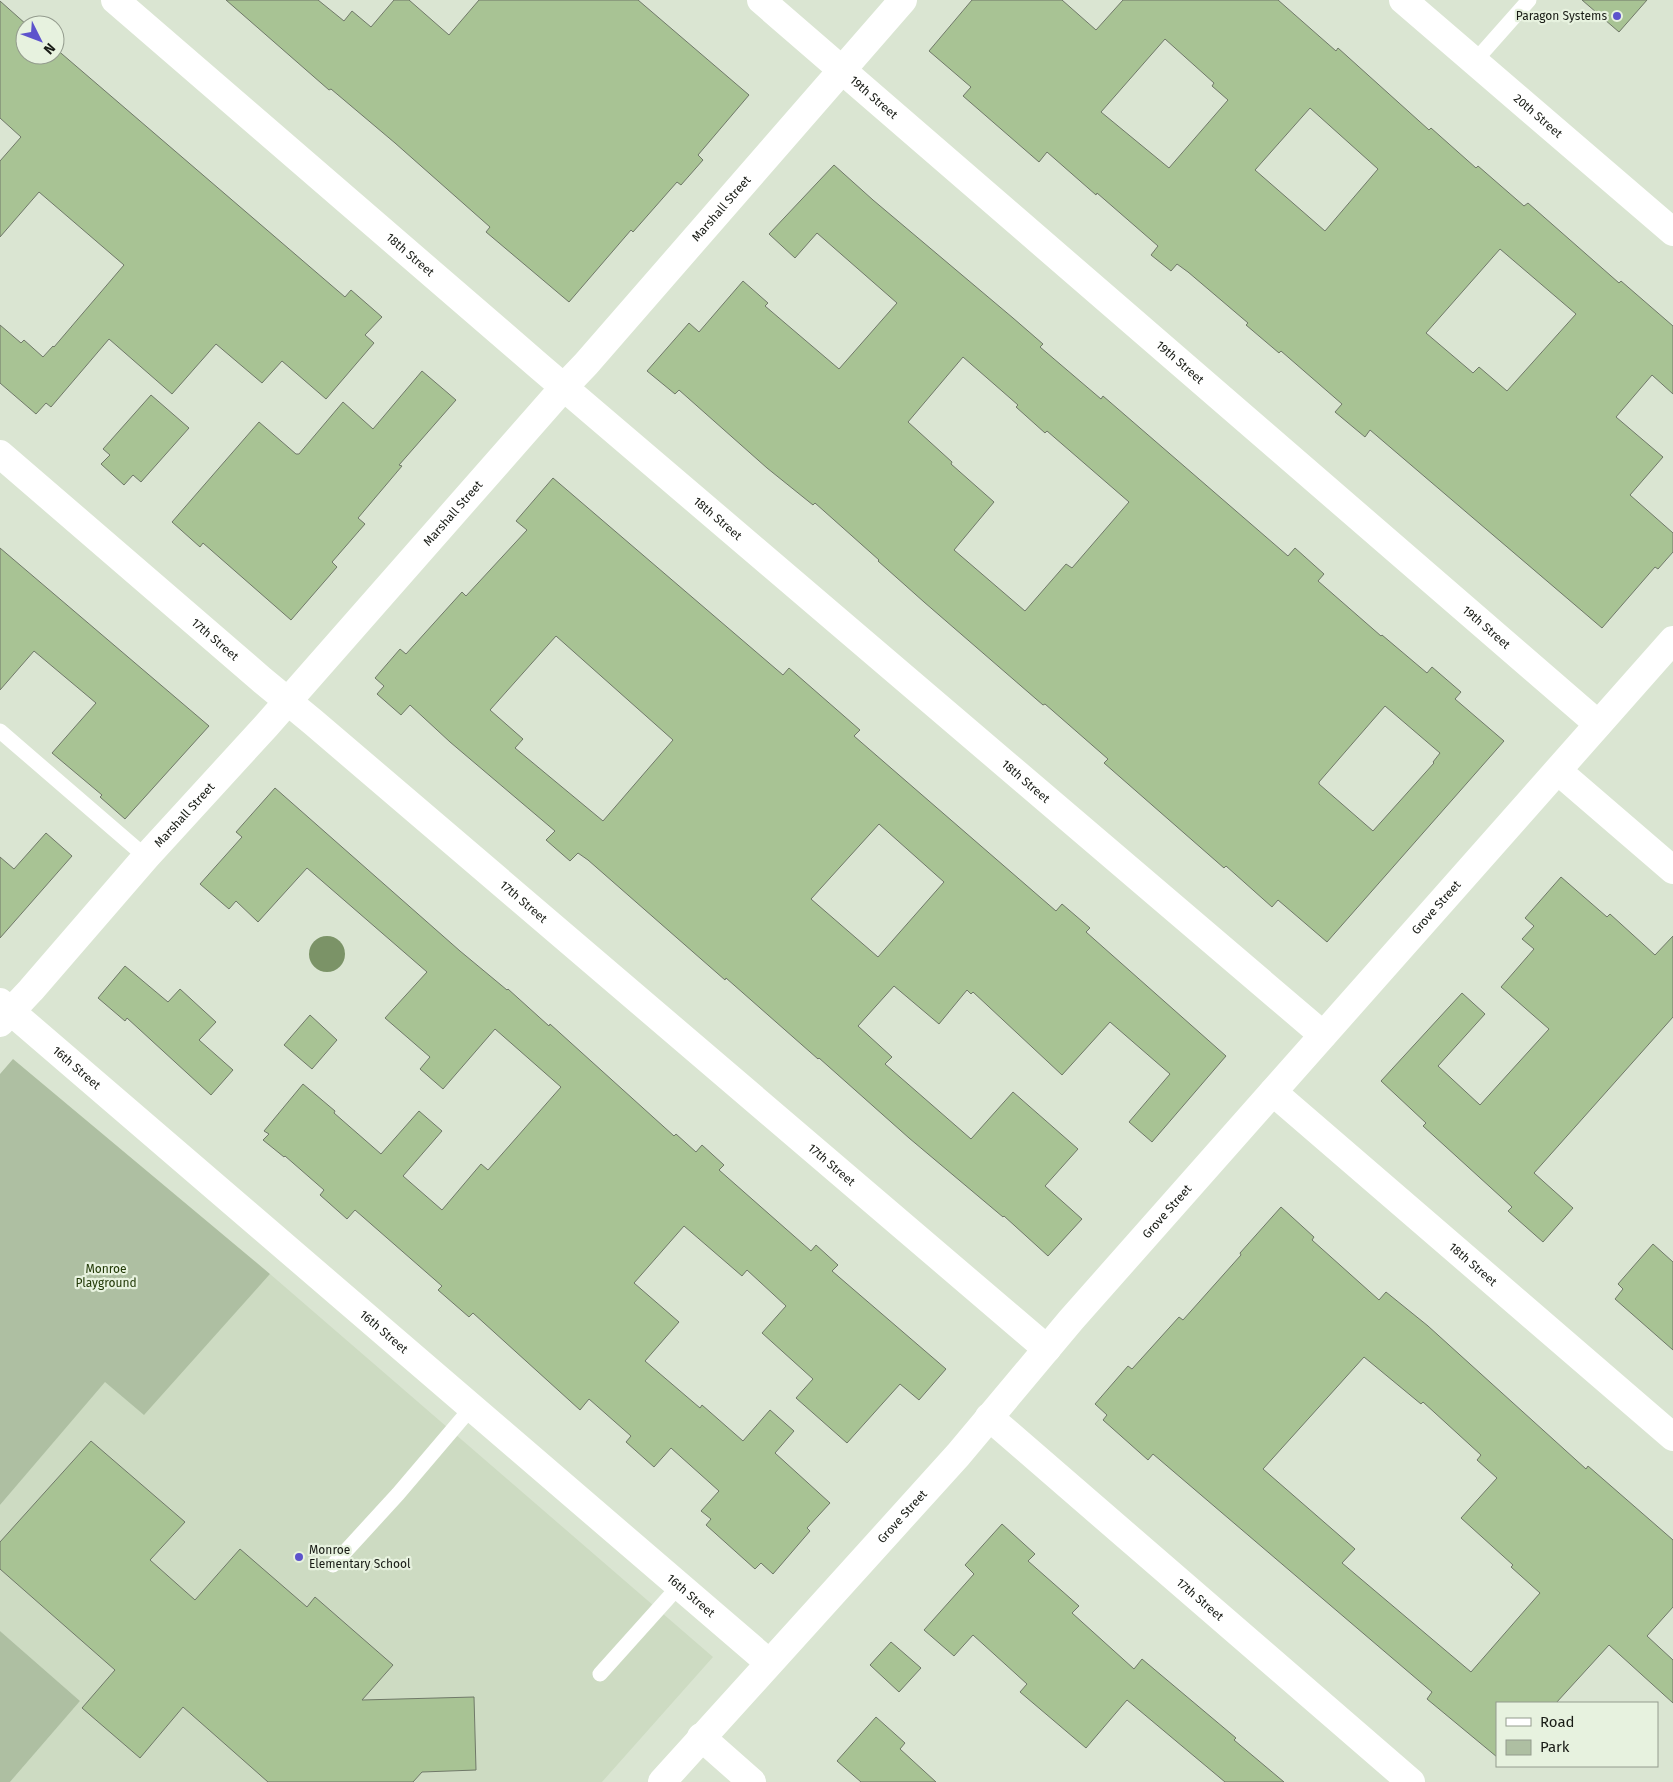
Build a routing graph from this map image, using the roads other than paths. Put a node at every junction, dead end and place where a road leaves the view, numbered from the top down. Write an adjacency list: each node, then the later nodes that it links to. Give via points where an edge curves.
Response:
1 (115, 0): 9 (street, 18th Street)
2 (761, 0): 7 (street, 19th Street)
3 (903, 0): 7 (street, Marshall Street)
4 (1403, 0): 6 (street, 20th Street)
5 (1529, 0): 6 (lane)
6 (1475, 62): 8 (street, 20th Street)
7 (842, 69): 9 (street, Marshall Street); 13 (street, 19th Street)
8 (1673, 232)
9 (564, 387): 12 (street, Marshall Street); 19 (street, 18th Street)
10 (0, 454): 12 (street, 17th Street)
11 (1673, 640): 13 (street, Grove Street)
12 (287, 701): 16 (street, Marshall Street); 21 (street, 17th Street)
13 (1598, 724): 15 (street, Grove Street)
14 (0, 731): 16 (lane)
15 (1558, 771): 17 (street); 19 (street, Grove Street)
16 (146, 857): 18 (street, Marshall Street, via 31,990)
17 (1673, 870)
18 (4, 1012): 22 (street, 16th Street)
19 (1323, 1035): 20 (street, Grove Street)
20 (1273, 1092): 21 (street, Grove Street); 24 (street, 18th Street)
21 (1047, 1349): 23 (street, Grove Street)
22 (472, 1407): 25 (lane); 26 (street, 16th Street)
23 (989, 1417): 27 (street, Grove Street); 32 (street, 17th Street)
24 (1673, 1437)
25 (333, 1565)
26 (679, 1586): 27 (street, 16th Street); 28 (lane)
27 (768, 1662): 29 (street, Grove Street)
28 (600, 1674)
29 (702, 1737): 30 (street, Grove Street); 31 (street)
30 (662, 1782)
31 (752, 1782)
32 (1411, 1782)

